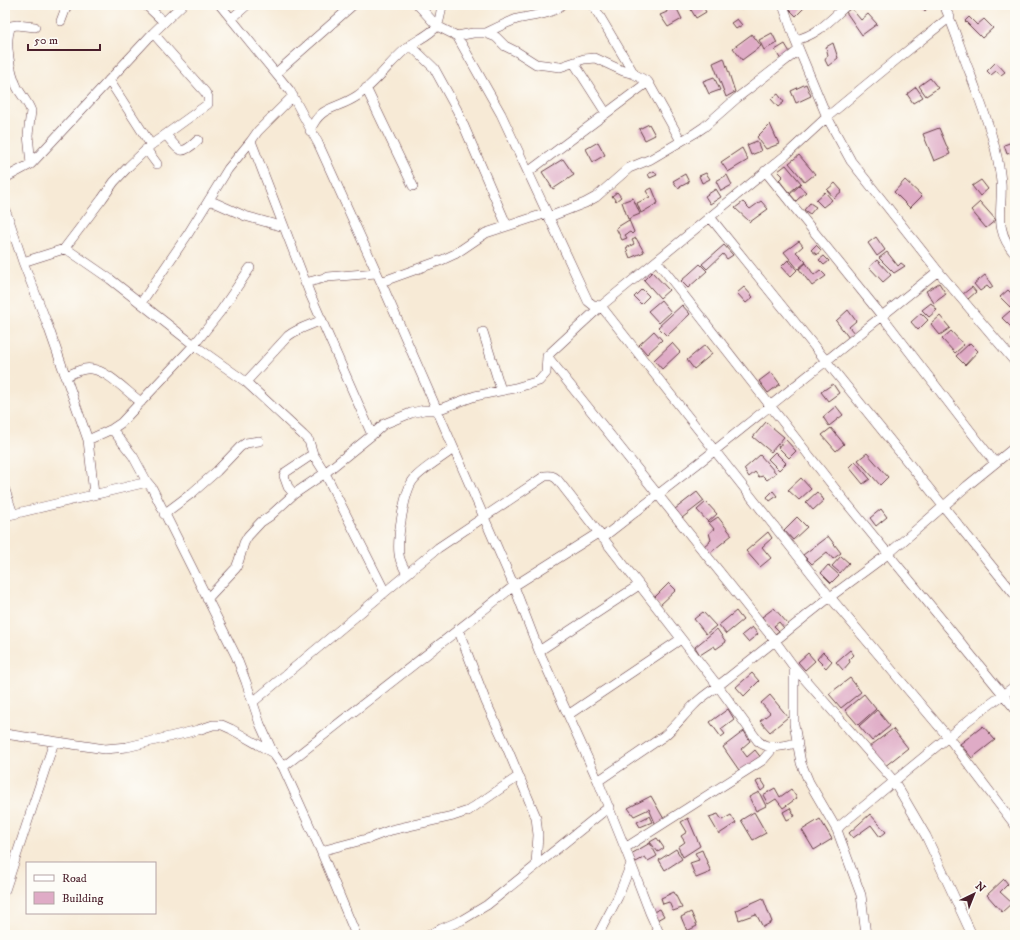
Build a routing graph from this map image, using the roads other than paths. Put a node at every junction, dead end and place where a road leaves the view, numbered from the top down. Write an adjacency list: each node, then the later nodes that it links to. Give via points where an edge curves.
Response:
1 (67, 5): 16 (street)
2 (146, 5): 17 (street)
3 (182, 5): 17 (street)
4 (220, 5): 15 (street)
5 (247, 5): 15 (street)
6 (418, 5): 18 (street)
7 (442, 5): 18 (street)
8 (561, 5): 20 (street, via 550,12 500,25)
9 (593, 5): 29 (street)
10 (782, 5): 23 (street)
11 (848, 5): 23 (street, via 815,33)
12 (944, 5): 14 (street)
13 (348, 6): 28 (street)
14 (950, 17): 35 (street); 56 (street, via 996,156 1001,182 1001,228)
15 (231, 19): 28 (street)
16 (61, 20)
17 (164, 22): 21 (street)
18 (437, 26): 22 (street); 24 (street)
19 (35, 27): 26 (street, via 11,26)
20 (486, 33): 22 (street); 27 (street, via 536,64 560,67)
21 (153, 34): 30 (street); 37 (street, via 208,97 208,104)
22 (457, 36): 45 (street, via 501,114)
23 (795, 40): 25 (street)
24 (410, 45): 32 (street); 53 (street, via 434,68 457,110)
25 (799, 50): 35 (street); 40 (street, via 704,127)
26 (7, 58): 42 (street, via 17,87 32,111 28,135)
27 (574, 63): 29 (street, via 584,58 595,58); 34 (street)
28 (276, 73): 33 (street)
29 (634, 74): 31 (street)
30 (109, 80): 41 (street); 42 (street)
31 (648, 82): 34 (street); 40 (street)
32 (366, 88): 36 (street, via 348,102 320,114); 47 (street)
33 (293, 96): 36 (street); 39 (street)
34 (606, 113): 45 (street)
35 (827, 117): 44 (street); 60 (street, via 851,162)
36 (310, 131): 61 (street, via 318,143)
37 (166, 135): 38 (street, via 179,150 183,151); 41 (street)
38 (198, 140)
39 (250, 141): 48 (street, via 228,169); 54 (street)
40 (681, 142): 50 (street, via 624,171 586,203)
41 (149, 147): 43 (street); 55 (street, via 114,182)
42 (31, 164): 46 (street)
43 (157, 164)
44 (765, 171): 51 (street); 66 (street)
45 (528, 172): 50 (street)
46 (5, 178)
47 (413, 186)
48 (209, 200): 54 (street, via 244,216); 64 (street)
49 (5, 210): 52 (street)
50 (548, 215): 53 (street); 65 (street, via 588,301)
51 (710, 217): 57 (street); 71 (street)
52 (7, 221): 58 (street)
53 (507, 226): 62 (street, via 486,233 442,260)
54 (284, 227): 63 (street)
55 (64, 249): 58 (street); 64 (street)
56 (1015, 254)
57 (657, 261): 65 (street); 77 (street)
58 (23, 262): 73 (street)
59 (250, 268): 69 (street)
60 (938, 271): 66 (street); 72 (street)
61 (376, 274): 62 (street); 63 (street, via 328,277)
62 (381, 282): 78 (street)
63 (305, 283): 67 (street)
64 (141, 303): 69 (street)
65 (601, 306): 70 (street); 85 (street)
66 (882, 316): 71 (street); 87 (street)
67 (322, 320): 74 (street, via 296,330 288,336); 80 (street)
68 (483, 332): 75 (street)
69 (194, 345): 74 (street); 76 (street)
70 (547, 356): 75 (street, via 546,373 539,381); 93 (street)
71 (827, 360): 77 (street); 94 (street)
72 (1015, 362)
73 (65, 377): 76 (street, via 92,369 105,374); 81 (street)
74 (246, 382): 86 (street, via 309,441)
75 (501, 390): 78 (street, via 474,396)
76 (141, 402): 79 (street)
77 (770, 406): 85 (street); 99 (street)
78 (437, 410): 80 (street, via 411,413 384,424); 84 (street)
79 (112, 429): 81 (street); 89 (street, via 133,456)
80 (372, 435): 88 (street)
81 (88, 440): 91 (street)
82 (259, 441): 95 (street, via 246,443 240,447 192,494)
83 (1015, 447): 87 (street)
84 (453, 449): 97 (street); 100 (street, via 414,478 409,485 399,549)
85 (714, 451): 93 (street); 105 (street)
86 (313, 454): 88 (street); 92 (street, via 284,476)
87 (995, 463): 94 (street)
88 (325, 473): 92 (street); 103 (street)
89 (147, 482): 91 (street); 95 (street)
90 (5, 490): 96 (street)
91 (94, 494): 96 (street)
92 (294, 494): 106 (street, via 248,536 236,568)
93 (659, 494): 98 (street); 109 (street)
94 (944, 506): 99 (street); 104 (street)
95 (164, 514): 106 (street)
96 (9, 515)
97 (484, 518): 98 (street, via 549,475 557,479); 100 (street, via 438,548); 102 (street)
98 (600, 536): 101 (street); 102 (street)
99 (888, 554): 105 (street); 114 (street)
100 (407, 574): 103 (street)
101 (639, 585): 108 (street); 110 (street)
102 (514, 586): 107 (street); 110 (street)
103 (385, 592): 115 (street)
104 (1015, 595)
105 (830, 597): 109 (street); 119 (street)
106 (207, 599): 115 (street, via 236,656)
107 (458, 629): 124 (street); 125 (street, via 486,702)
108 (681, 639): 112 (street); 117 (street)
109 (775, 641): 111 (street); 112 (street)
110 (539, 651): 117 (street)
111 (794, 667): 121 (street, via 794,724); 127 (street)
112 (718, 686): 122 (street, via 758,742); 126 (street, via 693,705 664,736)
113 (1015, 686): 114 (street)
114 (1004, 695): 116 (street); 119 (street)
115 (253, 702): 123 (street)
116 (1015, 709)
117 (568, 715): 126 (street)
118 (5, 734): 120 (street)
119 (948, 737): 127 (street); 129 (street)
120 (54, 742): 123 (street, via 105,749 127,747 213,725 231,729); 135 (street)
121 (798, 743): 122 (street); 130 (street, via 801,763 809,782)
122 (774, 747): 131 (street, via 763,760)
123 (273, 753): 124 (street)
124 (283, 767): 132 (street)
125 (519, 776): 132 (street, via 468,811); 133 (street, via 538,826)
126 (598, 781): 128 (street)
127 (894, 781): 130 (street); 141 (street, via 926,836)
128 (609, 807): 131 (street); 133 (street)
129 (1015, 825)
130 (837, 830): 140 (street, via 861,895)
131 (625, 848): 134 (street)
132 (321, 851): 136 (street)
133 (536, 864): 137 (street, via 486,905)
134 (631, 864): 138 (street, via 618,897); 139 (street)
135 (5, 890)
136 (356, 935)
137 (430, 935)
138 (598, 935)
139 (660, 935)
140 (866, 935)
141 (972, 935)

